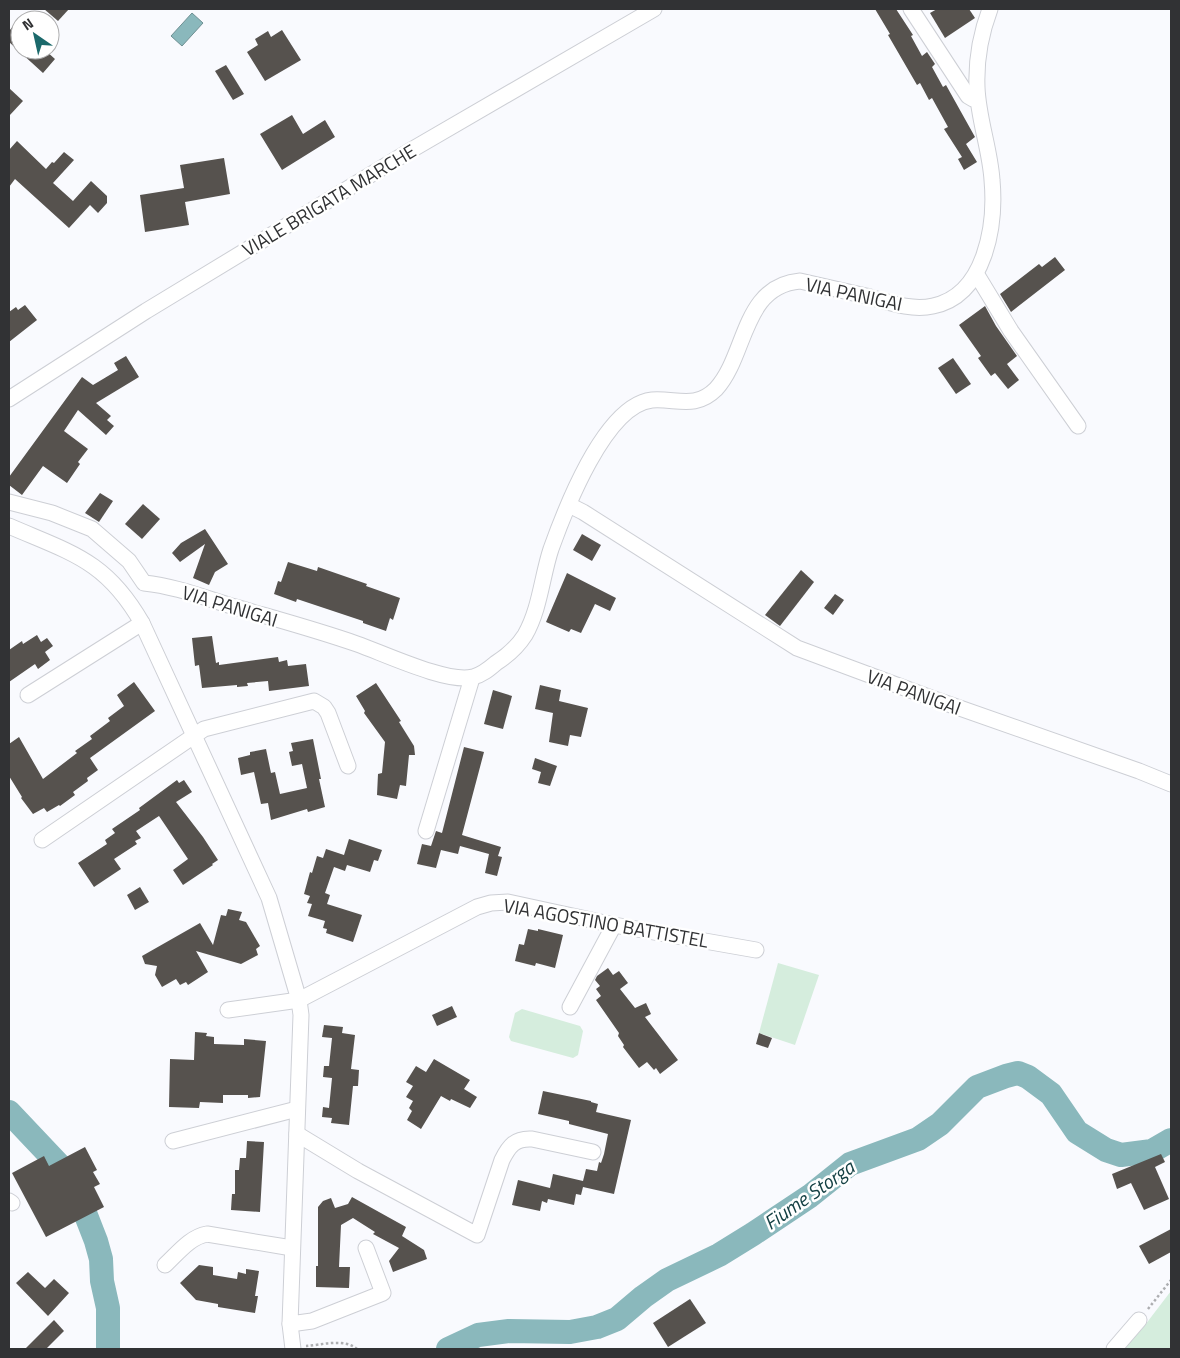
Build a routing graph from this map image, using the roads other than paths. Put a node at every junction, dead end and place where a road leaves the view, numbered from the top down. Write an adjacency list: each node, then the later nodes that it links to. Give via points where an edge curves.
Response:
1 (654, 9): 6 (street, VIALE BRIGATA MARCHE, via 405,154 146,311)
2 (911, 9): 4 (street)
3 (990, 9): 5 (street, VIA PANIGAI, via 980,44 977,88 993,198 988,240)
4 (973, 99)
5 (977, 275): 7 (street, via 1011,331); 9 (street, VIA PANIGAI, via 959,294 933,306 903,306 800,281 778,286 753,314 724,378 715,390 695,402 652,400 627,411 592,457)
6 (9, 399)
7 (1078, 426)
8 (9, 502): 11 (street, via 52,513 92,529 129,561)
9 (569, 505): 14 (street, VIA PANIGAI, via 548,558 532,621 524,636 503,658); 18 (street, VIA PANIGAI, via 797,648)
10 (9, 526): 12 (street, via 85,560)
11 (144, 583): 12 (street, via 133,584); 14 (street, VIA PANIGAI, via 189,593 347,641 441,674)
12 (122, 592): 13 (street)
13 (142, 624): 15 (street); 16 (street)
14 (472, 678): 19 (street)
15 (28, 695)
16 (194, 737): 17 (street, via 204,729 314,701 328,713); 20 (street); 23 (street, via 269,898)
17 (348, 766)
18 (1171, 784)
19 (426, 831)
20 (42, 840)
21 (614, 925): 22 (street, VIA AGOSTINO BATTISTEL); 23 (street, VIA AGOSTINO BATTISTEL, via 508,902 491,903 477,907); 24 (street)
22 (756, 950)
23 (299, 1000): 25 (street, VIA AGOSTINO BATTISTEL); 26 (street)
24 (570, 1007)
25 (228, 1010)
26 (297, 1109): 27 (street); 28 (street)
27 (297, 1134): 29 (street, via 477,1235 502,1160 515,1141 532,1139); 30 (street)
28 (173, 1141)
29 (593, 1152)
30 (292, 1248): 32 (street, via 199,1235); 34 (street)
31 (366, 1248): 34 (street, via 383,1294 312,1321)
32 (165, 1265)
33 (1139, 1320): 36 (street)
34 (290, 1324): 35 (street)
35 (293, 1348)
36 (1114, 1349)

